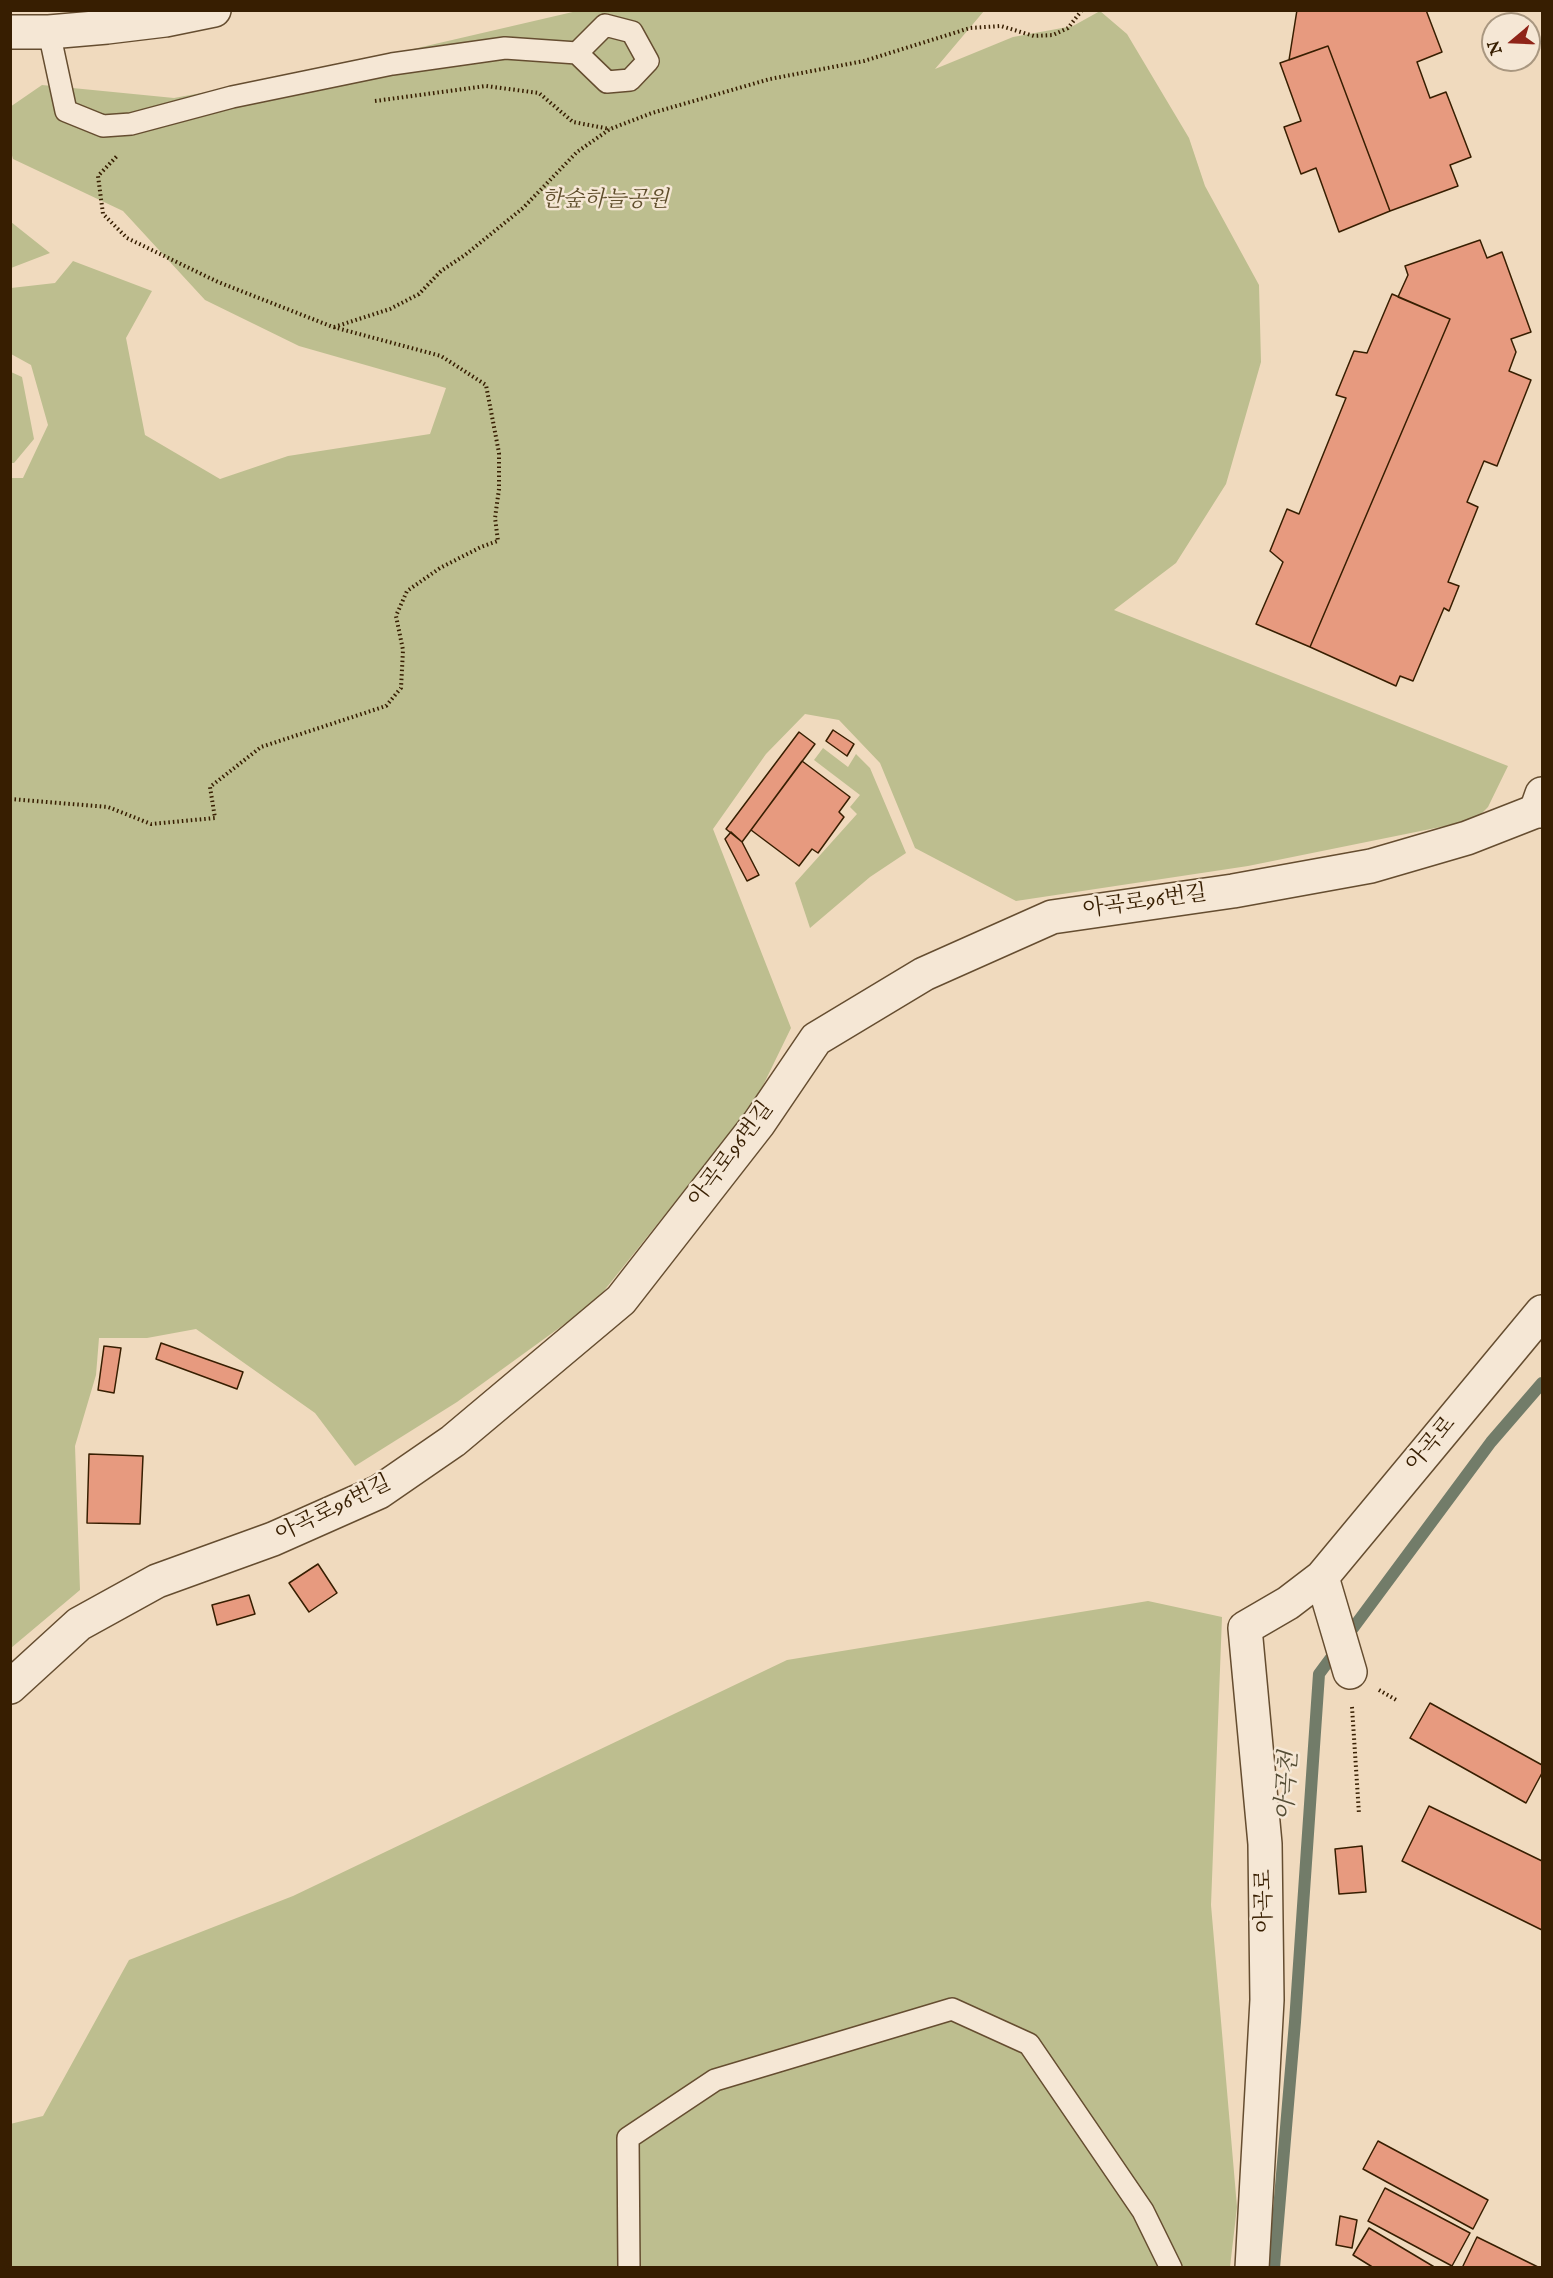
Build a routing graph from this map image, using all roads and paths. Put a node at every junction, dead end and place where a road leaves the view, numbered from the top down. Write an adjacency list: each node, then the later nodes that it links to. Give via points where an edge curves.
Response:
1 (214, 10): 4 (street, via 165,20)
2 (1082, 10): 7 (path, via 1073,24 1060,32 1035,36 1001,26 970,28 864,61 777,77)
3 (10, 32): 4 (street)
4 (49, 32): 5 (lane, via 66,111 103,126 131,124 232,97 392,64 505,48)
5 (577, 52)
6 (374, 101): 7 (path, via 486,86 539,93 573,122)
7 (610, 129): 9 (path, via 577,152 523,208 441,271 419,294 377,314)
8 (128, 152): 9 (path, via 118,155 98,176 103,213 127,238 218,282)
9 (333, 327): 10 (path, via 441,356 486,385 499,453 495,518 498,541 440,568 407,591 396,616 403,650 401,688 386,706 261,747 210,787 215,818 151,824 108,807)
10 (10, 799)
11 (1540, 806): 15 (street, 아곡로96번길, via 1467,838 1371,866 1233,891 1052,916 924,974 816,1039 759,1123 621,1300 453,1441 379,1492 273,1539 157,1581 80,1623)
12 (1542, 1312): 13 (street, 아곡로)
13 (1324, 1586): 14 (street); 19 (street, 아곡로, via 1245,1628 1266,1892 1267,2000)
14 (1350, 1672): 16 (path)
15 (10, 1687)
16 (1359, 1814)
17 (629, 2268): 18 (lane, via 628,2138 715,2080 952,2008 1029,2044 1143,2211)
18 (1171, 2268)
19 (1252, 2268)

